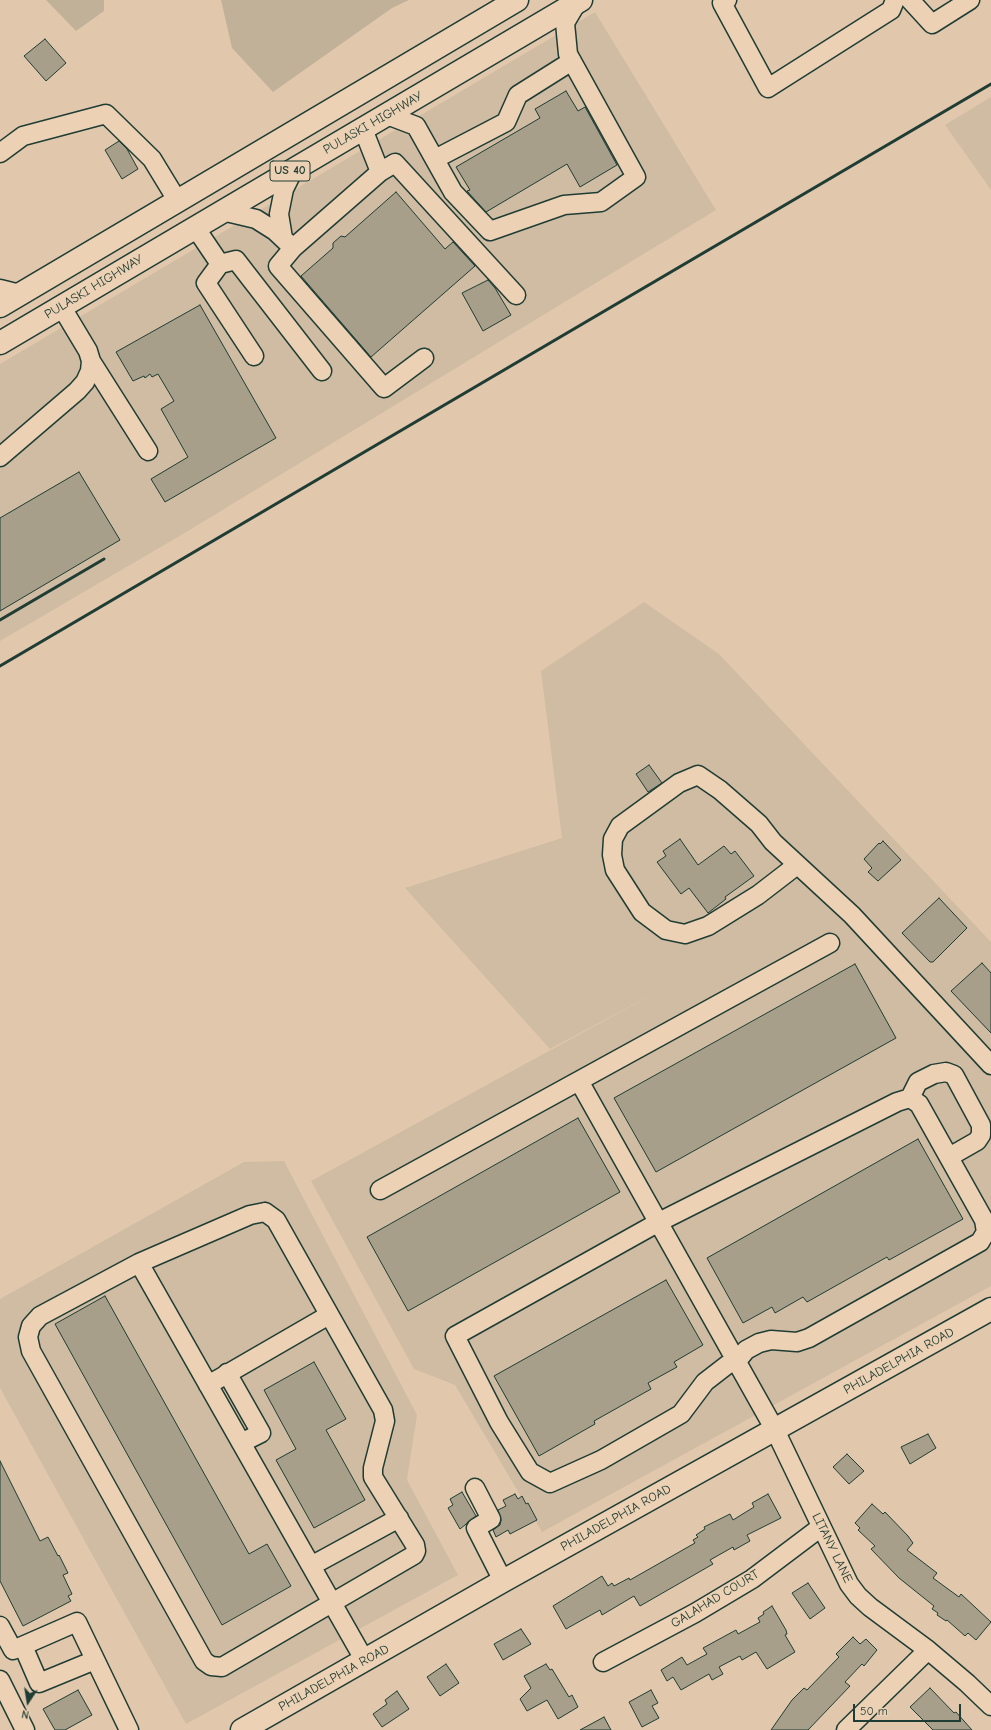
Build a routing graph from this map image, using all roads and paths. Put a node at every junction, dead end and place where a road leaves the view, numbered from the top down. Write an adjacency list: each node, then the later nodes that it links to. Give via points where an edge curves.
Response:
1 (517, 0): 14 (main road, US 40)
2 (727, 0): 3 (street, via 722,3 768,88 891,10)
3 (895, 0)
4 (910, 0): 5 (street, via 932,24)
5 (970, 0)
6 (580, 1): 7 (street, via 565,23 568,54); 8 (main road, PULASKI HIGHWAY / US 40)
7 (572, 61): 11 (street, via 518,95 506,122); 11 (street, via 636,178 601,202 564,205 490,230 453,192)
8 (387, 115): 9 (main road, PULASKI HIGHWAY / US 40); 11 (street, via 416,126)
9 (363, 129): 12 (main road, PULASKI HIGHWAY / US 40); 13 (street)
10 (0, 153): 14 (street, via 23,136 106,114 152,159)
11 (435, 159)
12 (294, 169): 15 (main road, PULASKI HIGHWAY / US 40); 17 (street, via 284,189 279,214)
13 (380, 172): 17 (street); 20 (street, via 395,162)
14 (177, 200): 19 (main road, US 40)
15 (222, 211): 16 (main road, PULASKI HIGHWAY / US 40); 17 (street, via 256,219)
16 (195, 227): 18 (street); 22 (main road, PULASKI HIGHWAY / US 40)
17 (288, 243): 25 (street, via 278,266 384,388)
18 (220, 264): 24 (street, via 206,283); 27 (street, via 236,260)
19 (10, 291): 21 (main road, US 40)
20 (516, 295)
21 (0, 306)
22 (61, 306): 23 (main road, PULASKI HIGHWAY / US 40); 26 (street, via 88,351)
23 (0, 342)
24 (254, 356)
25 (424, 358)
26 (91, 361): 28 (street); 29 (street, via 87,376 77,390)
27 (322, 371)
28 (148, 451)
29 (0, 456)
30 (797, 865): 30 (street, via 758,895 708,926 685,934 666,930 642,912 615,870 612,855 613,839 620,826 679,783 698,775 720,790 759,824 772,842); 32 (street, via 852,916)
31 (830, 943): 33 (street)
32 (991, 1065)
33 (579, 1081): 36 (street); 37 (street, LITANY LANE)
34 (910, 1098): 35 (street, via 919,1104); 35 (street, via 918,1082 946,1072 954,1075 981,1125 981,1135 977,1141); 37 (street, via 897,1102)
35 (949, 1157): 41 (street, via 984,1220 986,1232 980,1242 810,1338 797,1342 771,1340 759,1343 746,1350)
36 (380, 1190)
37 (659, 1222): 41 (street, LITANY LANE); 41 (street, via 455,1336 499,1422 530,1472 550,1483 602,1460 681,1414 704,1382)
38 (139, 1263): 40 (street, via 250,1215 265,1212 276,1220); 43 (street); 51 (street, via 40,1316 31,1326 28,1337 31,1351 204,1661 211,1666 222,1666)
39 (991, 1309): 44 (main road, PHILADELPHIA ROAD)
40 (329, 1315): 42 (street); 47 (street, via 383,1410 385,1421 374,1477)
41 (737, 1361): 44 (street, LITANY LANE)
42 (227, 1373): 43 (street); 45 (street, via 261,1433)
43 (208, 1385): 45 (street)
44 (775, 1430): 48 (street, LITANY LANE); 50 (main road, PHILADELPHIA ROAD)
45 (241, 1443): 49 (street)
46 (475, 1488): 50 (street, via 491,1519 476,1528)
47 (399, 1518): 49 (street); 51 (street, via 415,1545 414,1556)
48 (821, 1527): 54 (street, LITANY LANE, via 858,1596); 57 (street, GALAHAD COURT, via 752,1578 695,1613)
49 (311, 1566): 51 (street)
50 (503, 1581): 56 (main road, PHILADELPHIA ROAD)
51 (331, 1602): 56 (street)
52 (0, 1626): 53 (street, via 13,1650)
53 (23, 1646): 55 (street, via 39,1683); 55 (street, via 77,1622)
54 (928, 1650): 59 (street, LITANY LANE); 63 (street)
55 (95, 1660): 61 (street)
56 (365, 1661): 62 (main road, PHILADELPHIA ROAD)
57 (603, 1662)
58 (0, 1680): 60 (street)
59 (991, 1706)
60 (25, 1730)
61 (129, 1730)
62 (242, 1730)
63 (846, 1730)

